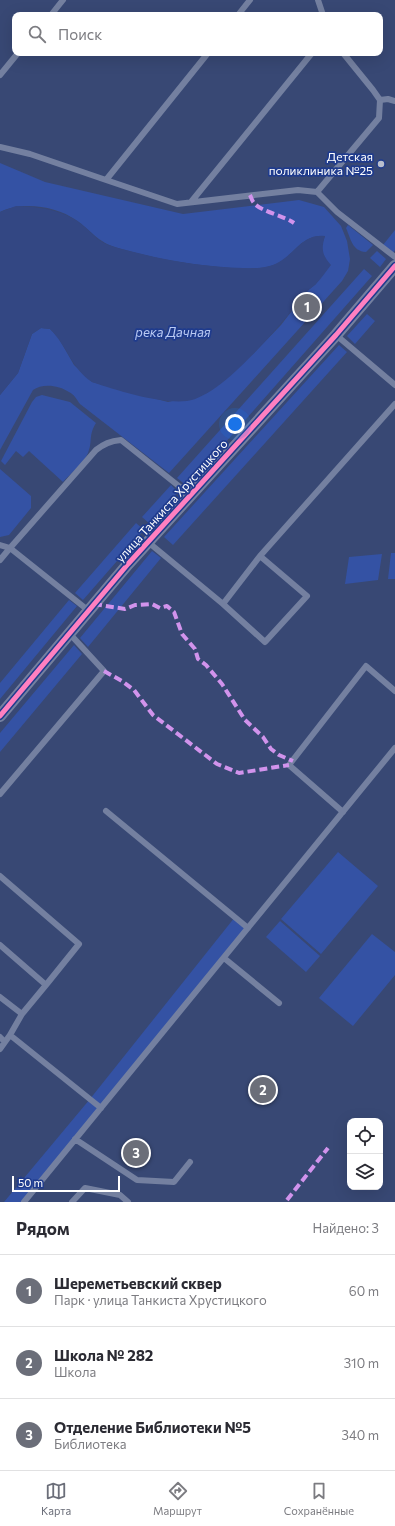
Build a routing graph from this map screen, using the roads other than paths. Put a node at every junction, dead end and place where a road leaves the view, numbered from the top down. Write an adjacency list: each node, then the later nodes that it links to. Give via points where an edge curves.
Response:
1 (63, 0): 4 (lane)
2 (250, 0): 5 (lane)
3 (318, 0): 6 (lane)
4 (53, 12)
5 (240, 12)
6 (322, 12)
7 (16, 56): 11 (lane)
8 (206, 56): 15 (lane)
9 (310, 56): 17 (lane)
10 (346, 56): 12 (lane)
11 (0, 75)
12 (380, 100): 13 (lane); 16 (lane, via 380,118)
13 (395, 101)
14 (0, 147): 15 (lane, via 30,154)
15 (106, 180): 17 (lane, via 177,204)
16 (317, 192): 17 (lane, via 298,190); 18 (lane, via 337,212)
17 (191, 202)
18 (395, 257)
19 (395, 266): 20 (street, улица Танкиста Хрустицкого)
20 (336, 335): 21 (lane); 23 (street, улица Танкиста Хрустицкого)
21 (395, 385)
22 (395, 404): 27 (lane)
23 (190, 495): 24 (street, улица Танкиста Хрустицкого); 26 (lane, via 121,440 105,443)
24 (148, 542): 29 (lane); 30 (street, улица Танкиста Хрустицкого)
25 (0, 545): 26 (lane)
26 (10, 548): 28 (lane); 30 (lane)
27 (260, 556): 29 (lane); 29 (lane, via 307,596 265,642)
28 (0, 560)
29 (223, 604)
30 (89, 611): 31 (street, улица Танкиста Хрустицкого)
31 (70, 633): 33 (street, улица Танкиста Хрустицкого); 35 (lane, via 104,671)
32 (395, 691): 37 (lane, via 366,666 289,765)
33 (0, 716)
34 (395, 748): 37 (lane)
35 (0, 794)
36 (106, 811): 39 (lane)
37 (343, 812): 39 (lane)
38 (0, 876): 42 (lane, via 79,944)
39 (248, 928): 41 (lane)
40 (0, 945): 42 (lane)
41 (224, 958): 44 (lane); 49 (lane)
42 (46, 985): 45 (lane)
43 (0, 997): 45 (lane)
44 (279, 1003)
45 (22, 1014): 46 (lane)
46 (10, 1035): 47 (lane); 49 (lane)
47 (2, 1040): 48 (lane)
48 (0, 1048)
49 (101, 1108): 50 (lane)
50 (75, 1140): 51 (lane, via 137,1180 174,1182); 52 (lane)
51 (190, 1162)
52 (24, 1202)
53 (72, 1202): 54 (lane, via 85,1188 120,1195)
54 (128, 1202)

